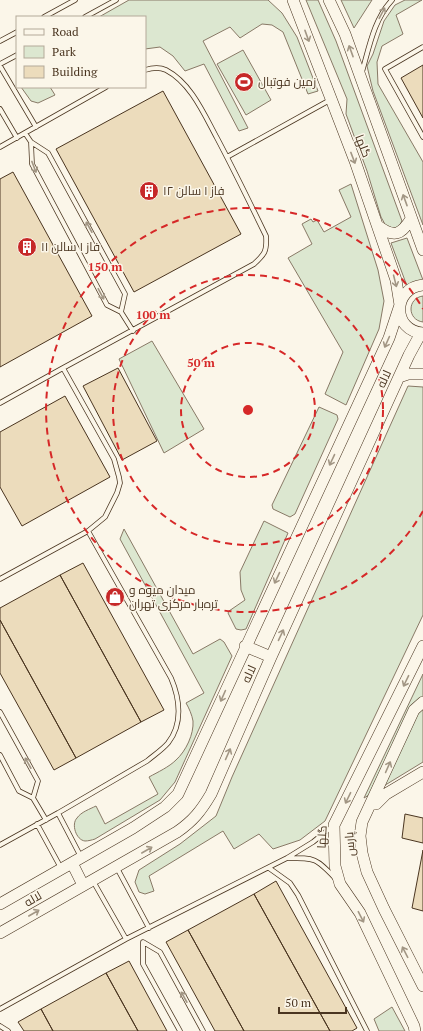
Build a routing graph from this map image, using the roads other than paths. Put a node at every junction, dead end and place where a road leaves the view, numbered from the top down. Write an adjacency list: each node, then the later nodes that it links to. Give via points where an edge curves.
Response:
1 (75, 0): 6 (lane)
2 (116, 0): 7 (lane)
3 (329, 0): 14 (street, گلها, one-way to 3)
4 (392, 0): 14 (lane, one-way to 4, via 376,24 384,8)
5 (292, 1): 16 (street, گلها, one-way to 16)
6 (46, 16)
7 (87, 16)
8 (16, 33): 9 (lane)
9 (0, 41)
10 (423, 47): 20 (lane, via 385,69)
11 (16, 55): 12 (lane)
12 (0, 65): 18 (lane)
13 (146, 70): 24 (lane, via 164,69 184,85 198,103)
14 (361, 76): 25 (street, گلها, one-way to 14)
15 (104, 88): 18 (lane)
16 (330, 100): 24 (lane); 26 (street, گلها, one-way to 26, via 355,160)
17 (0, 109): 21 (lane)
18 (36, 127): 19 (lane)
19 (25, 133): 21 (lane); 22 (lane)
20 (423, 137)
21 (17, 138): 23 (lane)
22 (31, 142): 30 (lane, one-way to 30, via 32,164 107,305); 30 (lane, one-way to 22, via 125,294 48,153)
23 (0, 147)
24 (228, 157): 31 (lane, via 266,236 264,255 254,264)
25 (411, 218): 26 (street, via 405,229 395,233); 27 (street, گلها)
26 (378, 226): 29 (street, گلها, one-way to 29, via 396,280)
27 (423, 250)
28 (423, 286): 29 (street, via 414,287 407,292)
29 (400, 305): 32 (street, گلها, via 402,320 407,327); 39 (street, لاله, one-way to 39, via 389,338)
30 (121, 312): 31 (lane)
31 (132, 331): 33 (lane)
32 (422, 335): 35 (street, لاله)
33 (63, 368): 36 (lane); 37 (lane, via 114,459 120,483 105,517)
34 (423, 374): 35 (street)
35 (399, 377): 41 (street, لاله, one-way to 35)
36 (0, 403)
37 (88, 531): 38 (lane); 48 (lane, via 171,678 178,702 178,719 169,742 160,751)
38 (0, 579)
39 (245, 646): 41 (street); 54 (street, لاله, one-way to 54, via 178,794 165,807 133,828)
40 (423, 646): 51 (street, گلها, one-way to 51)
41 (271, 657): 55 (street, لاله, one-way to 41, via 177,832 195,818 211,794)
42 (423, 702): 66 (street, پارس, one-way to 42, via 367,872 360,836 362,822 414,710)
43 (0, 712): 46 (lane, one-way to 43, via 38,781)
44 (0, 755): 46 (lane, via 19,791)
45 (423, 772): 47 (street, via 386,794)
46 (33, 798): 49 (lane)
47 (376, 804)
48 (58, 813): 49 (lane); 54 (lane)
49 (46, 820): 50 (lane)
50 (37, 824): 52 (lane); 57 (lane)
51 (334, 825): 53 (lane); 59 (street, گلها, via 335,866)
52 (0, 844)
53 (287, 858): 56 (lane); 59 (lane, via 310,858 322,864)
54 (76, 860): 57 (street, لاله); 58 (street)
55 (116, 868): 58 (street, لاله); 61 (lane)
56 (269, 868): 61 (lane); 72 (lane, via 290,883 298,895)
57 (62, 869): 60 (street, لاله)
58 (88, 883): 62 (street, لاله, one-way to 58); 64 (lane)
59 (340, 884): 73 (street, گلها, one-way to 73, via 360,913)
60 (0, 904)
61 (149, 928): 63 (lane)
62 (0, 933)
63 (137, 934): 64 (lane); 65 (lane)
64 (126, 939): 67 (lane)
65 (142, 942): 70 (lane, via 143,964); 71 (lane, one-way to 65, via 160,952)
66 (423, 986)
67 (0, 1009)
68 (0, 1026): 69 (lane)
69 (8, 1031)
70 (180, 1031)
71 (203, 1031)
72 (367, 1031)
73 (415, 1031)

